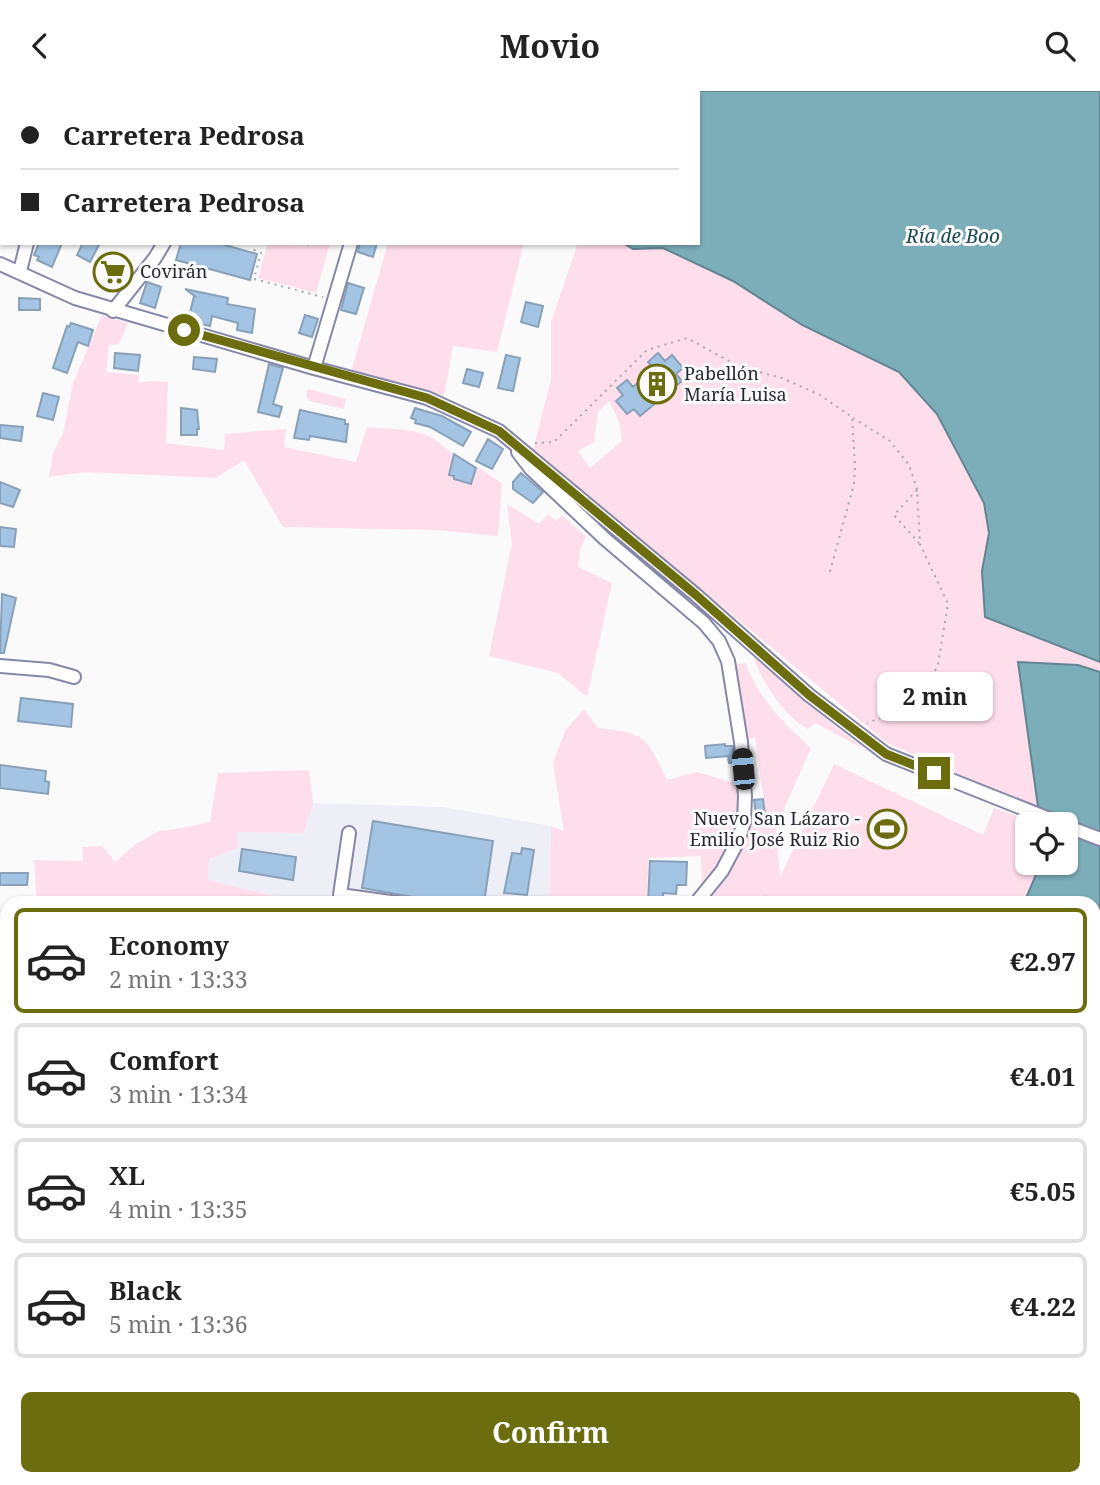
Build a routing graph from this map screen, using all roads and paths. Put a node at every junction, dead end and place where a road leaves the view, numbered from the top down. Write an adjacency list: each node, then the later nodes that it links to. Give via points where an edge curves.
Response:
1 (26, 245): 6 (street)
2 (163, 245): 8 (street)
3 (255, 245): 7 (path, via 254,250 261,253 254,279)
4 (350, 245): 7 (street)
5 (0, 264): 6 (street)
6 (20, 271): 8 (street)
7 (334, 300): 9 (street)
8 (113, 311): 9 (street)
9 (314, 369): 11 (street, via 427,398 499,431)
10 (852, 417): 11 (path, via 820,395 740,367 687,338 648,350 554,442); 12 (path, via 890,441 909,465); 14 (path, via 854,484)
11 (513, 443): 17 (street); 23 (street, via 531,469 605,539 705,623 728,661 740,742 744,822 722,871)
12 (917, 489): 13 (path); 13 (path, via 894,515)
13 (920, 544): 17 (path, via 948,604 938,665 927,690 896,712)
14 (829, 575)
15 (0, 666): 16 (street)
16 (74, 677)
17 (853, 729): 18 (street, via 886,754)
18 (1030, 812)
19 (1078, 830): 21 (street)
20 (349, 833): 22 (street, via 340,895)
21 (1100, 839)
22 (347, 896)
23 (702, 896)

